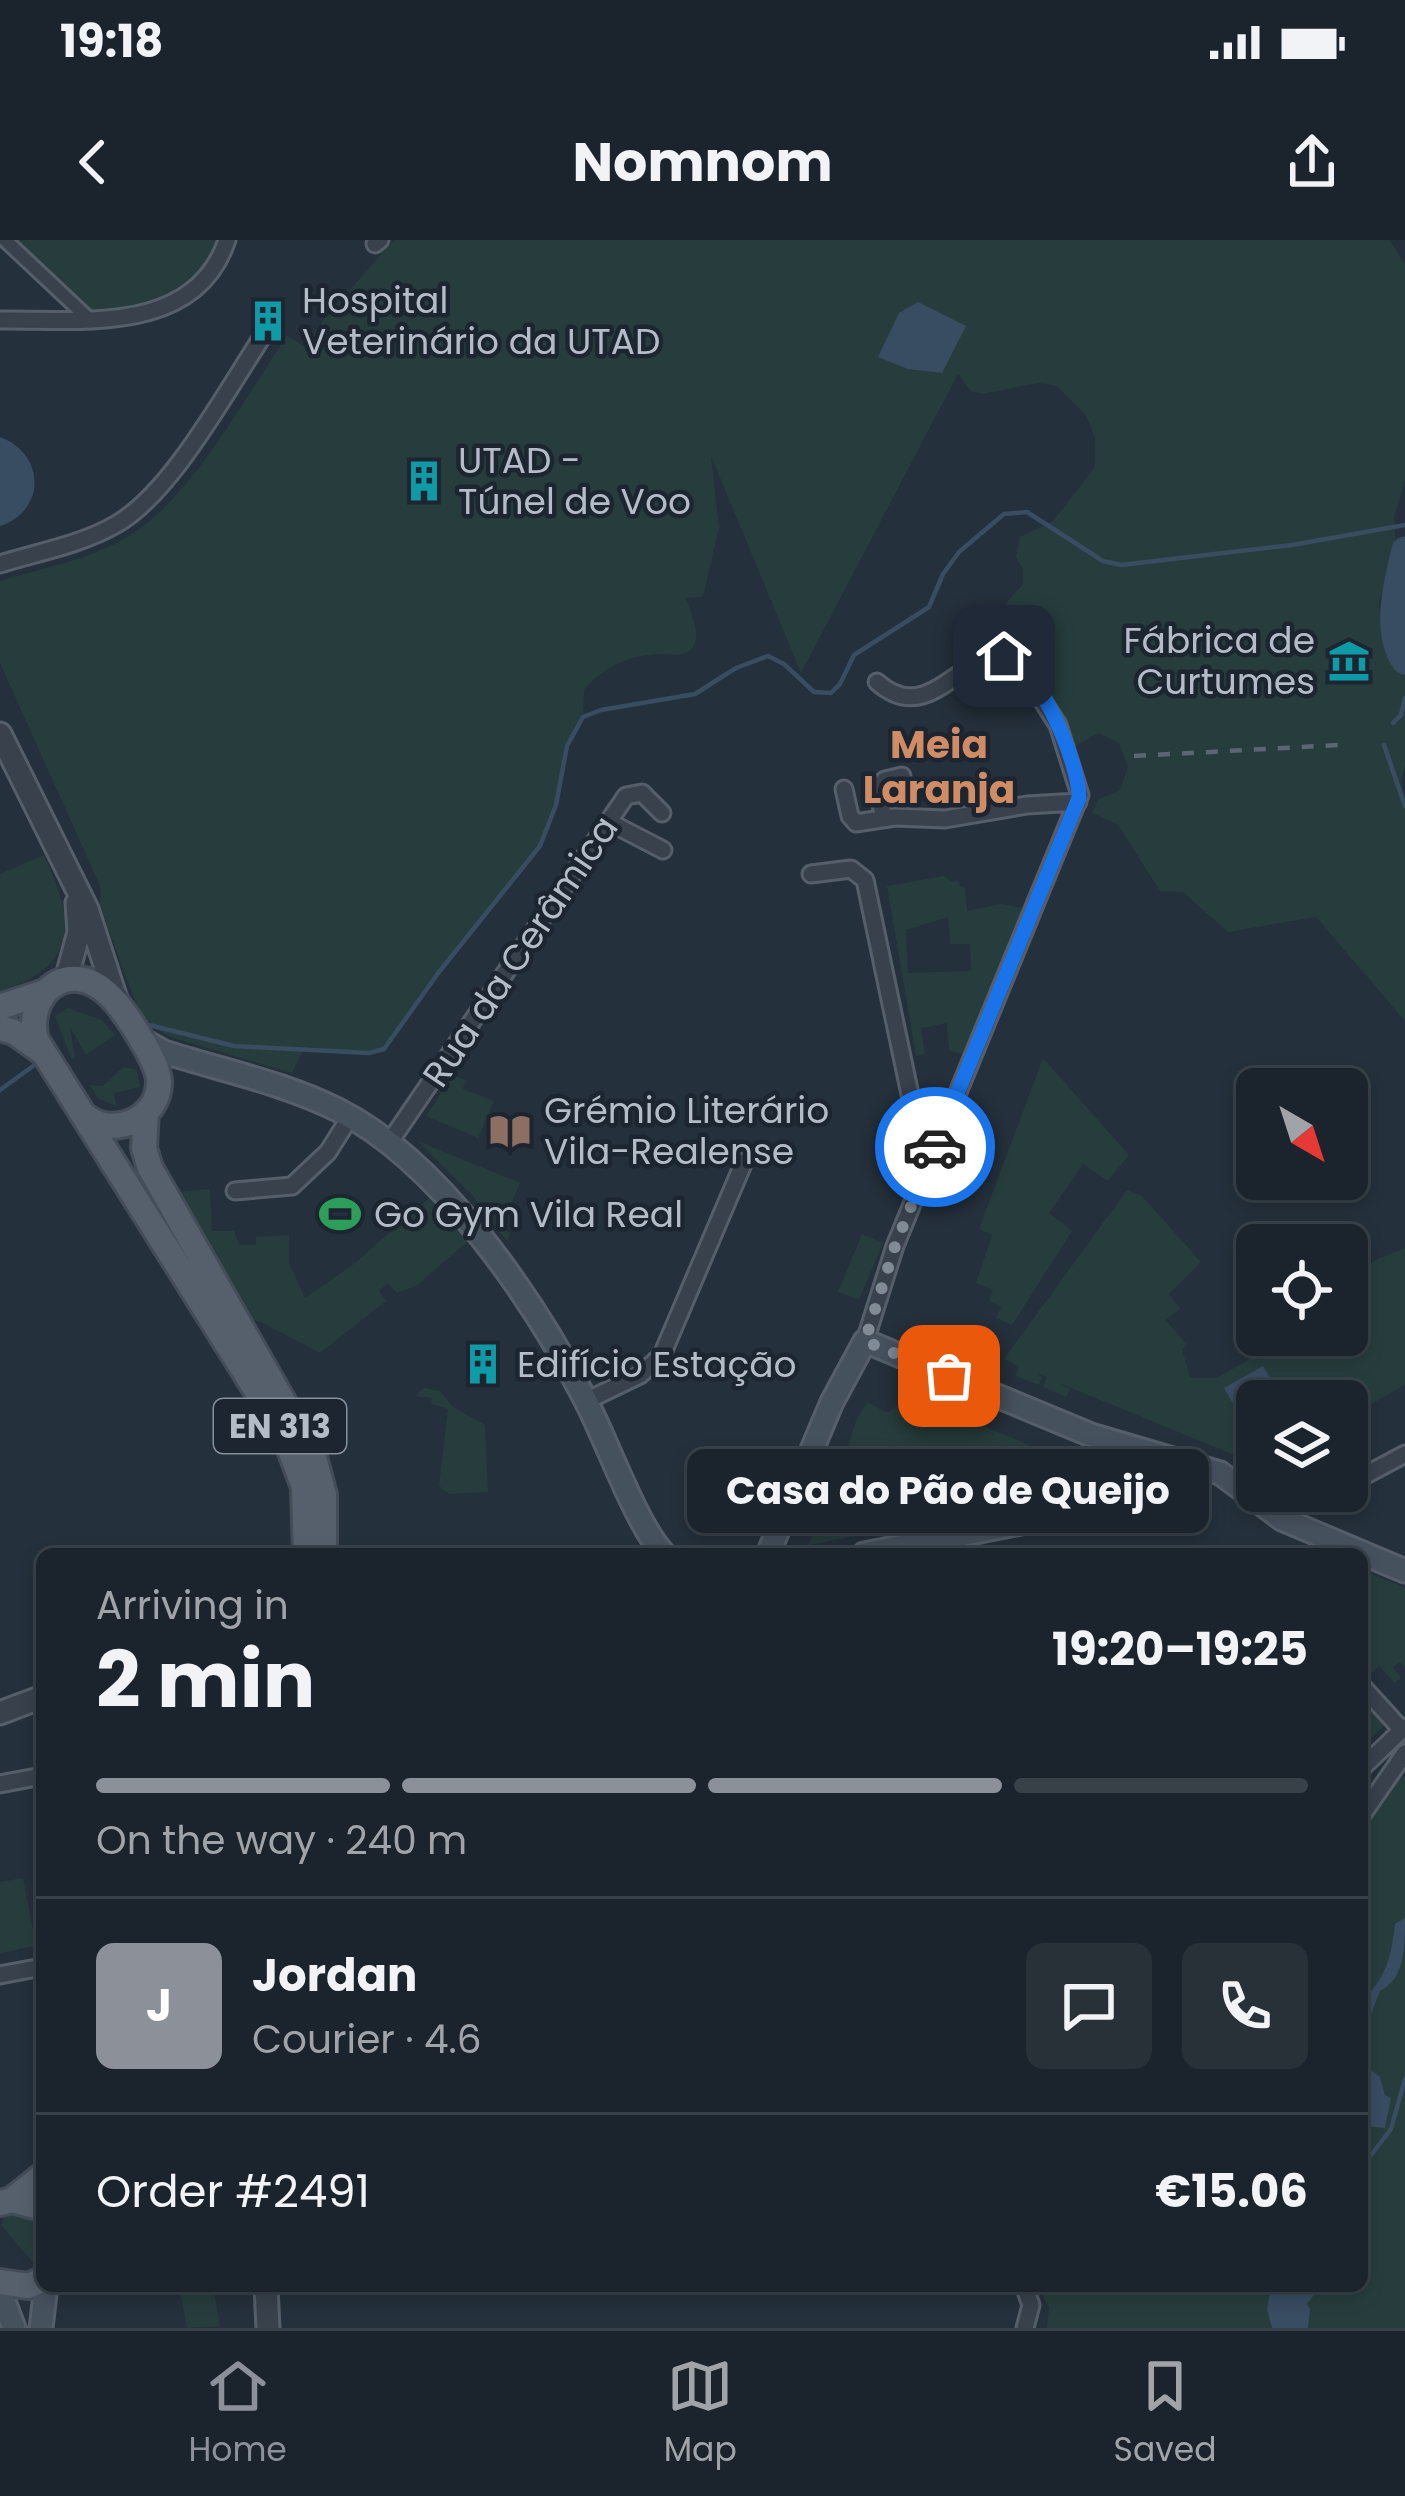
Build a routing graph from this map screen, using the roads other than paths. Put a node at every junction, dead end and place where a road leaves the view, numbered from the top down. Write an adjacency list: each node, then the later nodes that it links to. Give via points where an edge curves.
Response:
1 (4, 240): 3 (street)
2 (226, 240): 3 (street, via 214,270 183,301)
3 (89, 319): 4 (street)
4 (0, 320)
5 (268, 328): 6 (street, via 138,508 102,532)
6 (0, 564)
7 (877, 682): 11 (street, via 896,698 914,698 1008,656 1060,729)
8 (0, 734): 17 (street)
9 (902, 776): 13 (street, via 877,788)
10 (844, 789): 13 (street, via 852,820)
11 (1079, 796): 13 (street, via 945,819); 28 (street)
12 (662, 813): 14 (street, Rua da Cerâmica, via 634,792)
13 (884, 818)
14 (608, 821): 15 (street); 29 (street, Rua da Cerâmica)
15 (663, 850)
16 (811, 874): 25 (street, via 851,869 866,880)
17 (75, 890): 18 (street, via 79,932); 19 (street)
18 (56, 986): 19 (main road, via 94,984); 20 (main road); 23 (main road, via 36,1003)
19 (118, 1005): 22 (main road)
20 (0, 1007)
21 (0, 1028): 23 (main road, EN 313)
22 (138, 1038): 24 (main road, via 158,1075); 27 (main road)
23 (40, 1051): 26 (main road, EN 313)
24 (146, 1112): 26 (main road, via 120,1126); 43 (main road, via 150,1168 313,1454 324,1495)
25 (915, 1112): 28 (street, via 929,1123); 31 (street)
26 (85, 1117): 42 (main road, EN 313, via 285,1436 304,1487)
27 (350, 1117): 29 (main road); 32 (street, via 292,1186)
28 (946, 1119): 31 (street)
29 (389, 1143): 34 (main road, via 507,1268)
30 (744, 1162): 34 (street, via 662,1355 640,1376)
31 (926, 1169): 33 (street)
32 (236, 1192)
33 (865, 1341): 35 (main road); 45 (main road)
34 (586, 1401): 44 (main road)
35 (1091, 1435): 37 (main road); 39 (main road, via 1117,1457)
36 (1405, 1454): 38 (street)
37 (1178, 1462): 39 (main road, via 1145,1467); 40 (main road)
38 (1368, 1474)
39 (1120, 1482): 46 (main road, via 1092,1509)
40 (1236, 1482)
41 (1278, 1512): 47 (main road)
42 (309, 1548)
43 (310, 1548)
44 (656, 1548)
45 (772, 1548)
46 (895, 1548)
47 (1350, 1548)
48 (1368, 1556): 49 (main road)
49 (1405, 1571)
50 (1368, 1694): 55 (street)
51 (36, 1699): 52 (street)
52 (0, 1713)
53 (36, 1715): 54 (street)
54 (0, 1722)
55 (1403, 1738): 56 (street); 59 (street)
56 (1368, 1764)
57 (36, 1777): 58 (street)
58 (0, 1784)
59 (1368, 1804)
60 (36, 1968): 61 (street)
61 (0, 1975)
62 (36, 2180): 63 (main road)
63 (6, 2202): 64 (main road)
64 (36, 2207)
65 (0, 2282): 66 (main road)
66 (36, 2284)
67 (0, 2291): 71 (main road)
68 (43, 2292): 72 (main road)
69 (266, 2292): 73 (street)
70 (1026, 2292): 74 (street)
71 (14, 2328)
72 (40, 2328)
73 (268, 2328)
74 (1025, 2328)

